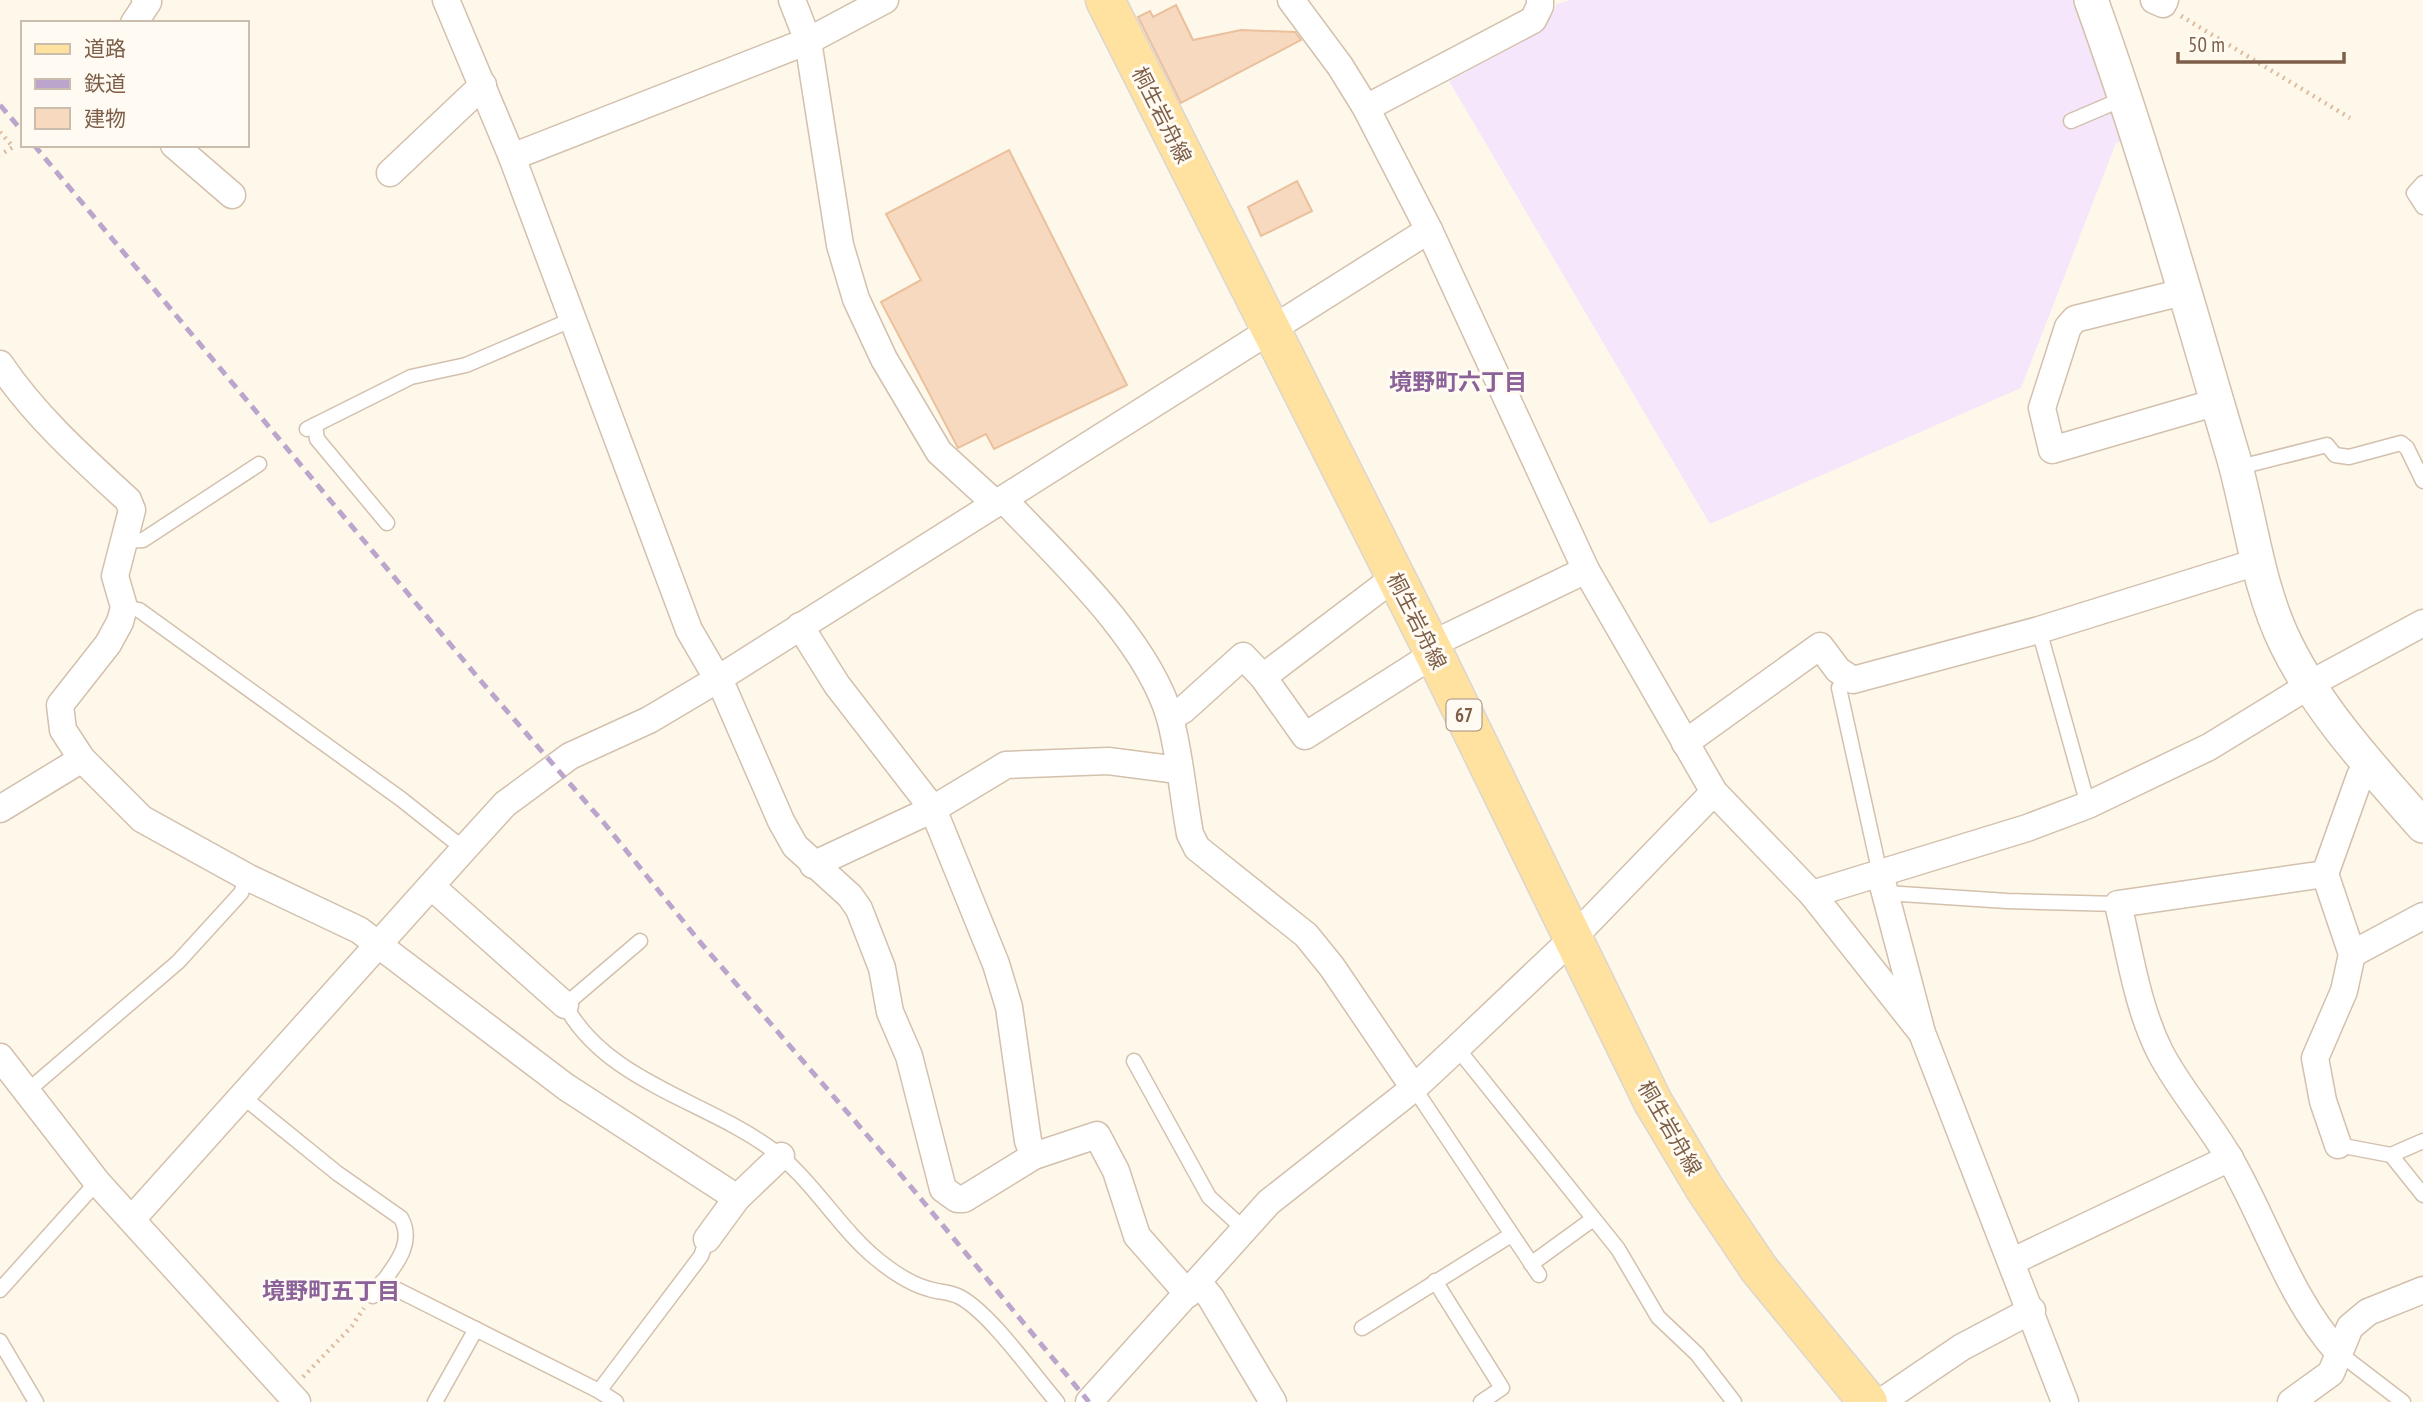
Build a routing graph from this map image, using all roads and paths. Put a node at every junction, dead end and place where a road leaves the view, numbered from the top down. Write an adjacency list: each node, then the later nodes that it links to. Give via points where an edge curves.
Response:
1 (145, 0): 10 (street, via 148,2)
2 (446, 0): 12 (street)
3 (792, 0): 11 (street)
4 (884, 0): 11 (street)
5 (1105, 0): 28 (main road, 桐生岩舟線 / 67)
6 (1291, 0): 14 (street)
7 (1539, 0): 14 (street, via 1533,20)
8 (2091, 0): 13 (street)
9 (2161, 1): 15 (path)
10 (135, 21)
11 (808, 41): 20 (street); 34 (street, via 840,245 856,299 884,359 939,452)
12 (483, 85): 20 (street); 21 (street)
13 (2125, 98): 16 (lane); 26 (street)
14 (1366, 108): 25 (street)
15 (2350, 118)
16 (2071, 121)
17 (0, 132): 19 (path, via 13,146)
18 (176, 147): 23 (street)
19 (0, 155)
20 (512, 157): 27 (street)
21 (390, 173)
22 (2423, 183): 24 (lane, via 2414,193)
23 (232, 195)
24 (2423, 207)
25 (1429, 230): 28 (street); 38 (street)
26 (2183, 292): 30 (street); 30 (street, via 2075,319 2068,327 2042,408 2052,450)
27 (571, 320): 35 (lane, via 466,365 411,377 311,427); 46 (street, via 689,630)
28 (1271, 331): 34 (street); 39 (main road, 桐生岩舟線 / 67)
29 (0, 364): 36 (street, via 66,443 128,500 132,510)
30 (2217, 402): 32 (street)
31 (259, 464): 36 (lane, via 143,540)
32 (2236, 468): 33 (lane, via 2327,445 2335,455 2348,457 2400,443); 37 (street)
33 (2423, 481)
34 (1000, 502): 42 (street); 49 (street, via 1105,608 1142,658)
35 (387, 523)
36 (123, 541): 40 (street, via 116,576)
37 (2257, 562): 43 (street); 48 (street, via 2281,631)
38 (1586, 570): 44 (street); 50 (street)
39 (1395, 577): 44 (main road, 桐生岩舟線 / 67); 45 (street)
40 (124, 607): 51 (street, via 108,644 60,705 63,730); 59 (lane, via 139,610)
41 (2423, 622): 48 (street)
42 (800, 626): 46 (street); 57 (street, via 837,685)
43 (2039, 630): 47 (street); 55 (lane)
44 (1432, 649): 45 (street, via 1305,736); 68 (main road, 桐生岩舟線 / 67)
45 (1263, 677): 49 (street, via 1243,656 1184,710)
46 (718, 679): 59 (street, via 649,720 570,756 505,804); 60 (street, via 781,821)
47 (1853, 680): 50 (street, via 1838,670 1820,646); 63 (lane, via 1839,688)
48 (2309, 686): 52 (street); 55 (street, via 2209,747)
49 (1170, 717): 53 (street)
50 (1685, 743): 54 (street)
51 (82, 760): 56 (street); 62 (street, via 142,819)
52 (2368, 763): 58 (street); 61 (street)
53 (1178, 770): 57 (street, via 1108,761 1006,765); 77 (street, via 1197,848 1306,935)
54 (1714, 792): 65 (street); 68 (street)
55 (2088, 805): 63 (street)
56 (0, 809)
57 (933, 809): 60 (street); 84 (street, via 1009,1007)
58 (2423, 826)
59 (464, 849): 64 (street)
60 (813, 865): 84 (street, via 859,909 882,968 890,1012 909,1056 943,1189 964,1199)
61 (2325, 874): 66 (street); 71 (street)
62 (247, 877): 70 (street); 78 (lane, via 241,893 178,962)
63 (1883, 883): 65 (street); 66 (lane, via 2007,901); 73 (street)
64 (431, 886): 70 (street); 72 (street)
65 (1812, 894): 73 (street)
66 (2118, 904): 85 (street, via 2144,1015 2161,1054)
67 (2423, 916): 71 (street)
68 (1572, 939): 74 (street); 116 (main road, 桐生岩舟線 / 67, via 1653,1102 1705,1189 1759,1269)
69 (640, 941): 72 (lane)
70 (379, 943): 79 (street); 88 (street, via 566,1087)
71 (2352, 954): 81 (street, via 2344,991 2315,1058)
72 (565, 1005): 83 (lane, via 573,1019 622,1065)
73 (1922, 1033): 94 (street)
74 (1457, 1048): 77 (street); 90 (lane)
75 (0, 1056): 78 (street)
76 (1134, 1061): 91 (lane, via 1209,1197)
77 (1414, 1088): 91 (street, via 1269,1202); 92 (lane)
78 (25, 1093): 86 (street)
79 (242, 1096): 89 (street); 96 (lane, via 401,1218 407,1228 407,1244)
80 (2423, 1142): 82 (lane)
81 (2338, 1145): 82 (lane)
82 (2391, 1155): 87 (lane)
83 (781, 1156): 88 (street); 111 (lane, via 846,1231 877,1259 901,1278 958,1296 983,1316)
84 (1034, 1156): 97 (street, via 1097,1135 1116,1171 1137,1236)
85 (2230, 1158): 94 (street); 105 (street, via 2289,1278 2322,1334)
86 (97, 1182): 89 (street); 98 (lane)
87 (2423, 1195)
88 (737, 1198): 93 (street)
89 (132, 1219): 107 (street)
90 (1593, 1220): 92 (lane, via 1535,1269); 115 (lane, via 1618,1249 1658,1317 1697,1354)
91 (1245, 1230): 97 (street)
92 (1511, 1235): 95 (lane)
93 (707, 1239): 106 (lane, via 701,1256)
94 (2013, 1261): 101 (street)
95 (1435, 1281): 102 (lane); 114 (lane, via 1502,1388)
96 (382, 1282): 100 (lane); 103 (lane)
97 (1193, 1288): 112 (street); 113 (street, via 1211,1298)
98 (0, 1290)
99 (2423, 1290): 105 (street, via 2368,1312 2350,1326)
100 (373, 1296): 107 (path)
101 (2032, 1310): 117 (street, via 1962,1347); 118 (street)
102 (1362, 1328)
103 (476, 1329): 106 (lane); 109 (lane)
104 (0, 1341): 108 (lane)
105 (2339, 1353): 119 (street, via 2331,1373); 120 (lane)
106 (599, 1391): 110 (lane)
107 (292, 1397)
108 (36, 1402)
109 (435, 1402)
110 (616, 1402)
111 (1057, 1402)
112 (1089, 1402)
113 (1273, 1402)
114 (1481, 1402)
115 (1734, 1402)
116 (1868, 1402)
117 (1881, 1402)
118 (2065, 1402)
119 (2291, 1402)
120 (2403, 1402)

